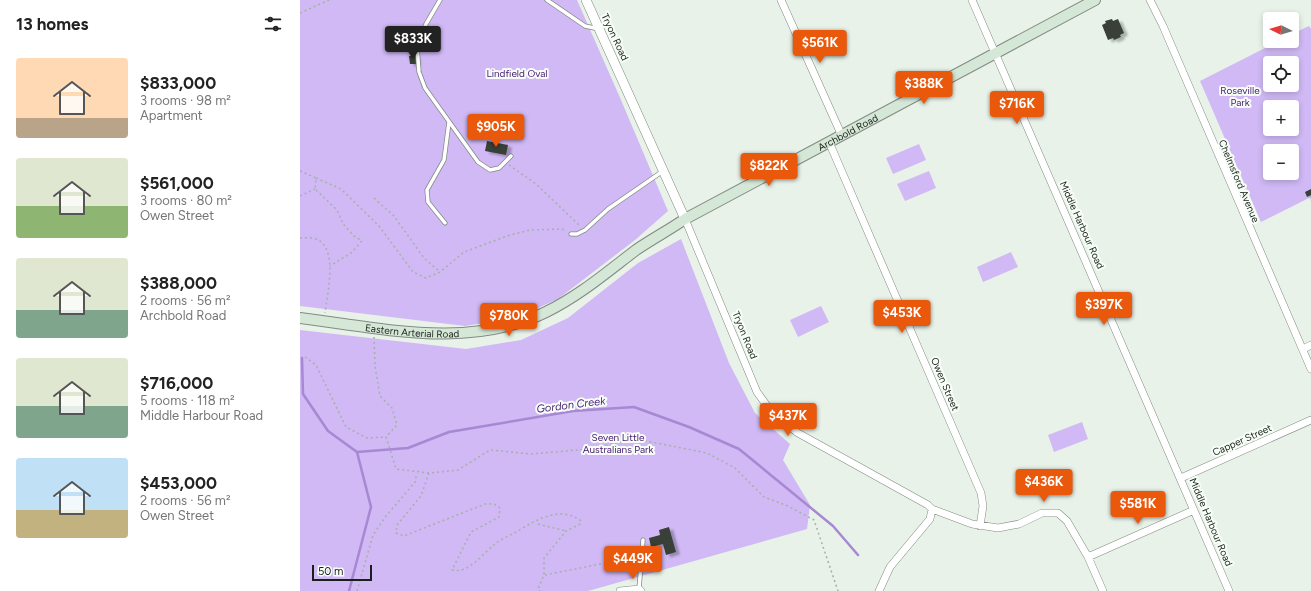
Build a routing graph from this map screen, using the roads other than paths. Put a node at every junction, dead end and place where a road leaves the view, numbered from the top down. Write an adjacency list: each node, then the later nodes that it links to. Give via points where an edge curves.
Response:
1 (440, 0): 10 (lane, via 426,24 417,47 419,72 425,88)
2 (547, 0): 8 (lane, via 585,26)
3 (586, 0): 8 (street, Tryon Road)
4 (781, 0): 11 (street)
5 (972, 0): 9 (street, Middle Harbour Road)
6 (1095, 0): 9 (main road, Archbold Road)
7 (1150, 0): 20 (street, Chelmsford Avenue)
8 (600, 29): 14 (street, Tryon Road)
9 (995, 54): 11 (main road, Archbold Road); 23 (street, Middle Harbour Road)
10 (449, 122): 13 (lane, via 478,162 490,170 499,168); 16 (lane, via 444,160 427,190 428,202)
11 (842, 136): 12 (main road, Archbold Road)
12 (829, 142): 15 (main road, Archbold Road); 26 (street, Owen Street, via 981,492 983,506)
13 (511, 156)
14 (664, 170): 15 (street, Tryon Road); 17 (lane, via 608,209 585,230)
15 (685, 220): 18 (main road, Eastern Arterial Road, via 638,249 569,300 527,320 490,331 434,334); 24 (street, Tryon Road, via 757,392 767,408 798,433)
16 (445, 223)
17 (571, 234)
18 (300, 318)
19 (1311, 345): 20 (street)
20 (1303, 349): 21 (street, Chelmsford Avenue)
21 (1311, 369)
22 (1311, 420): 23 (street, Capper Street)
23 (1181, 478): 25 (street, Middle Harbour Road)
24 (932, 509): 26 (street, Tryon Road); 31 (street, via 930,519 890,567)
25 (1194, 510): 28 (street); 33 (street, Middle Harbour Road)
26 (980, 526): 28 (street, Tryon Road, via 1005,527 1019,524 1042,513 1058,513 1067,521)
27 (643, 540): 29 (lane, via 639,572)
28 (1088, 557): 32 (street)
29 (640, 590): 30 (street)
30 (620, 591)
31 (879, 591)
32 (1102, 591)
33 (1229, 591)

